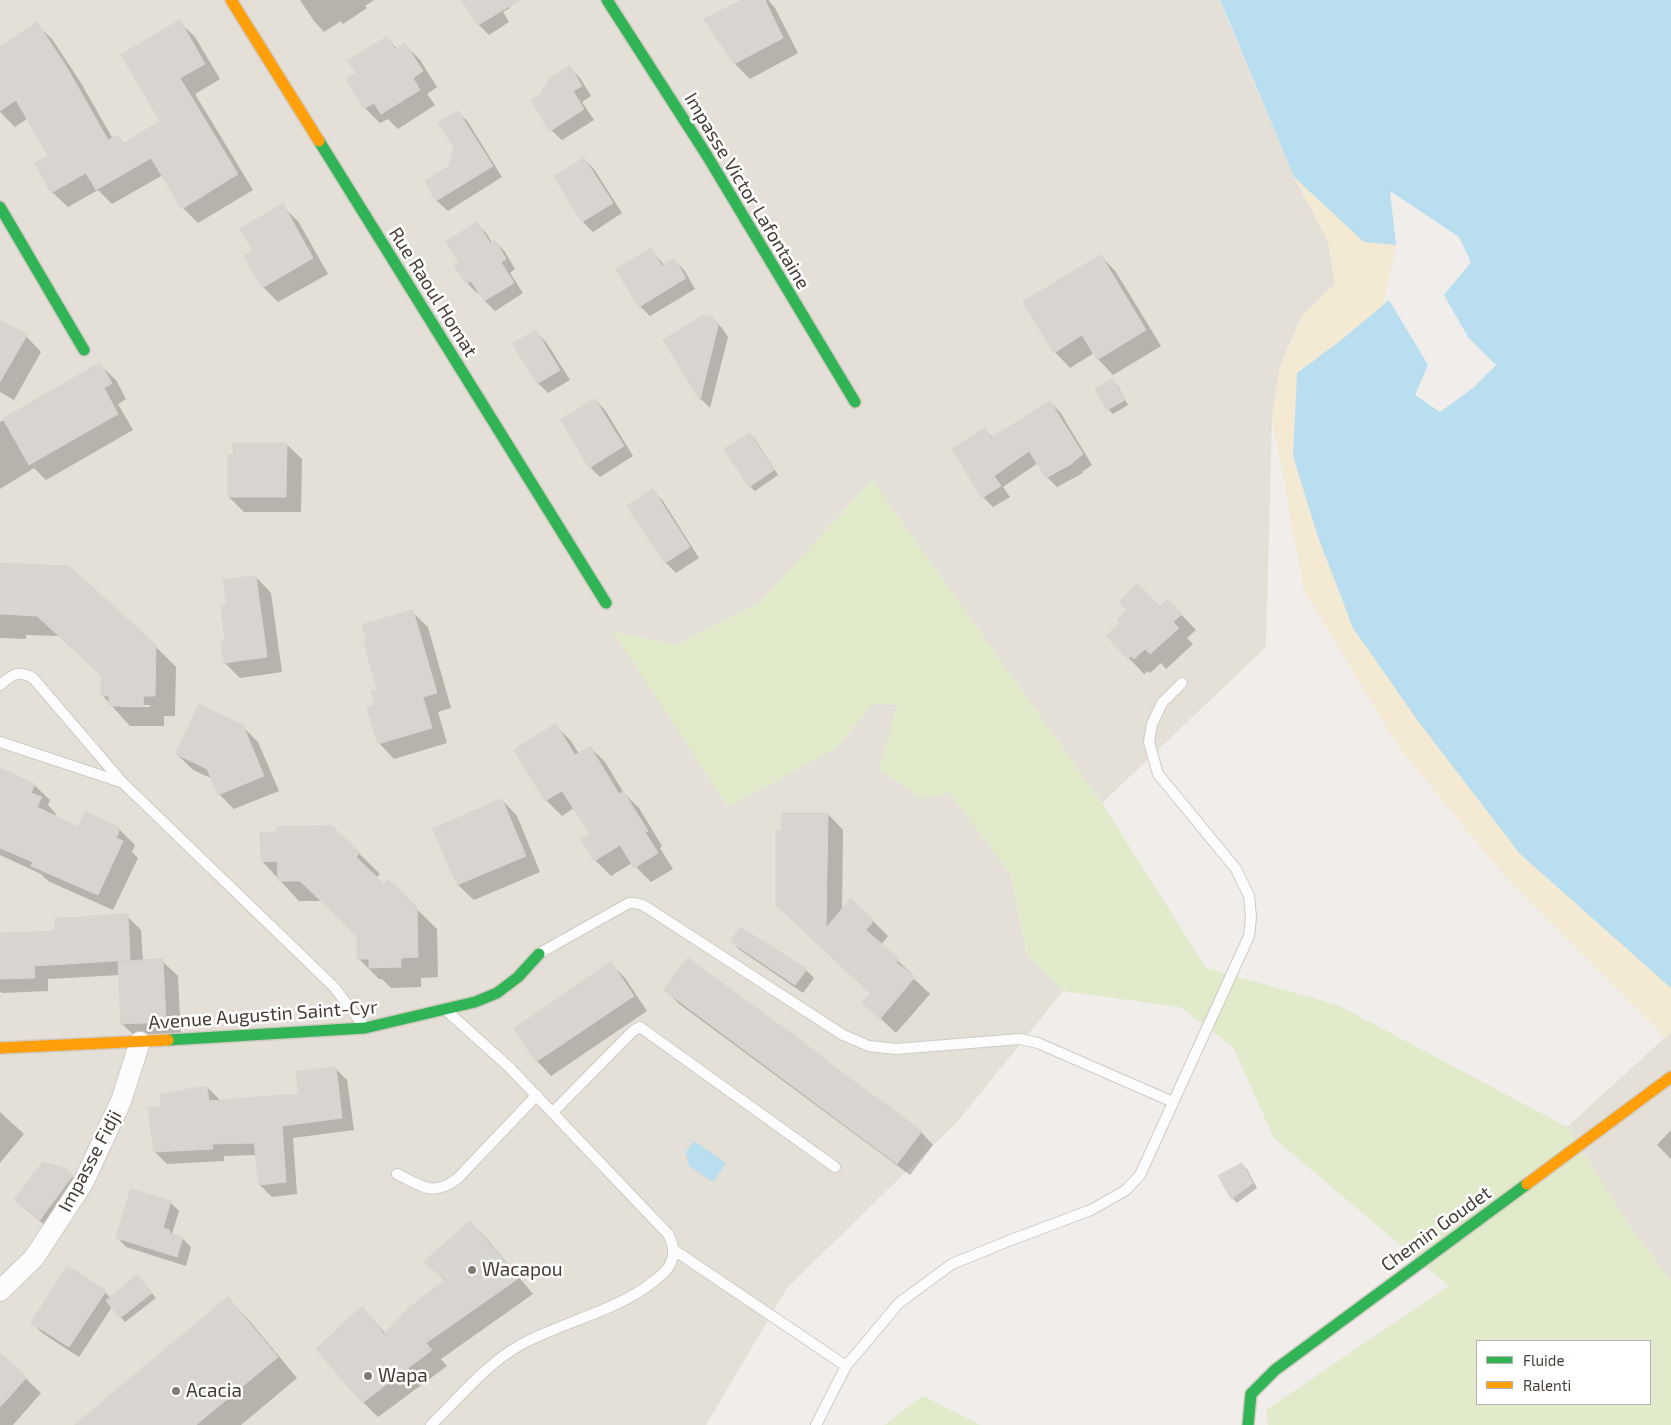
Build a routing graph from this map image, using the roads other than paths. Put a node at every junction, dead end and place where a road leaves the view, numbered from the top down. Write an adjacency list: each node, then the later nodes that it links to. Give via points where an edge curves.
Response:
1 (231, 0): 6 (street, Rue Raoul Homat)
2 (607, 0): 5 (street, Impasse Victor Lafontaine, via 706,154)
3 (0, 207): 4 (street)
4 (84, 350)
5 (855, 402)
6 (606, 603)
7 (1182, 682): 18 (lane, via 1162,703 1152,724 1149,742 1158,774 1236,869 1248,896 1251,917 1249,936)
8 (0, 685): 10 (lane, via 12,675 24,673 33,678)
9 (0, 742): 10 (lane)
10 (122, 782): 13 (lane, via 334,987)
11 (539, 954): 12 (street, Avenue Augustin Saint-Cyr, via 518,977 497,993); 18 (lane, via 635,903 643,905 843,1035 869,1046 896,1050 1020,1039 1038,1043)
12 (445, 1010): 13 (street, Avenue Augustin Saint-Cyr); 17 (lane)
13 (365, 1028): 14 (street, Avenue Augustin Saint-Cyr)
14 (140, 1042): 15 (street, Avenue Augustin Saint-Cyr); 23 (street, Impasse Fidji, via 121,1101 83,1183 34,1258)
15 (0, 1048)
16 (1671, 1077): 27 (street, Chemin Goudet, via 1275,1370 1251,1394)
17 (537, 1095): 19 (lane); 21 (lane, via 448,1186 430,1189)
18 (1173, 1102): 24 (lane, via 1140,1175 1126,1190 1091,1210 952,1264 899,1303)
19 (554, 1112): 20 (lane, via 640,1027); 22 (lane, via 668,1234)
20 (835, 1168)
21 (397, 1174)
22 (674, 1250): 24 (lane); 25 (lane, via 667,1270 644,1288 608,1309 522,1344 491,1365)
23 (0, 1291)
24 (846, 1366): 26 (lane)
25 (430, 1425)
26 (816, 1425)
27 (1248, 1425)

